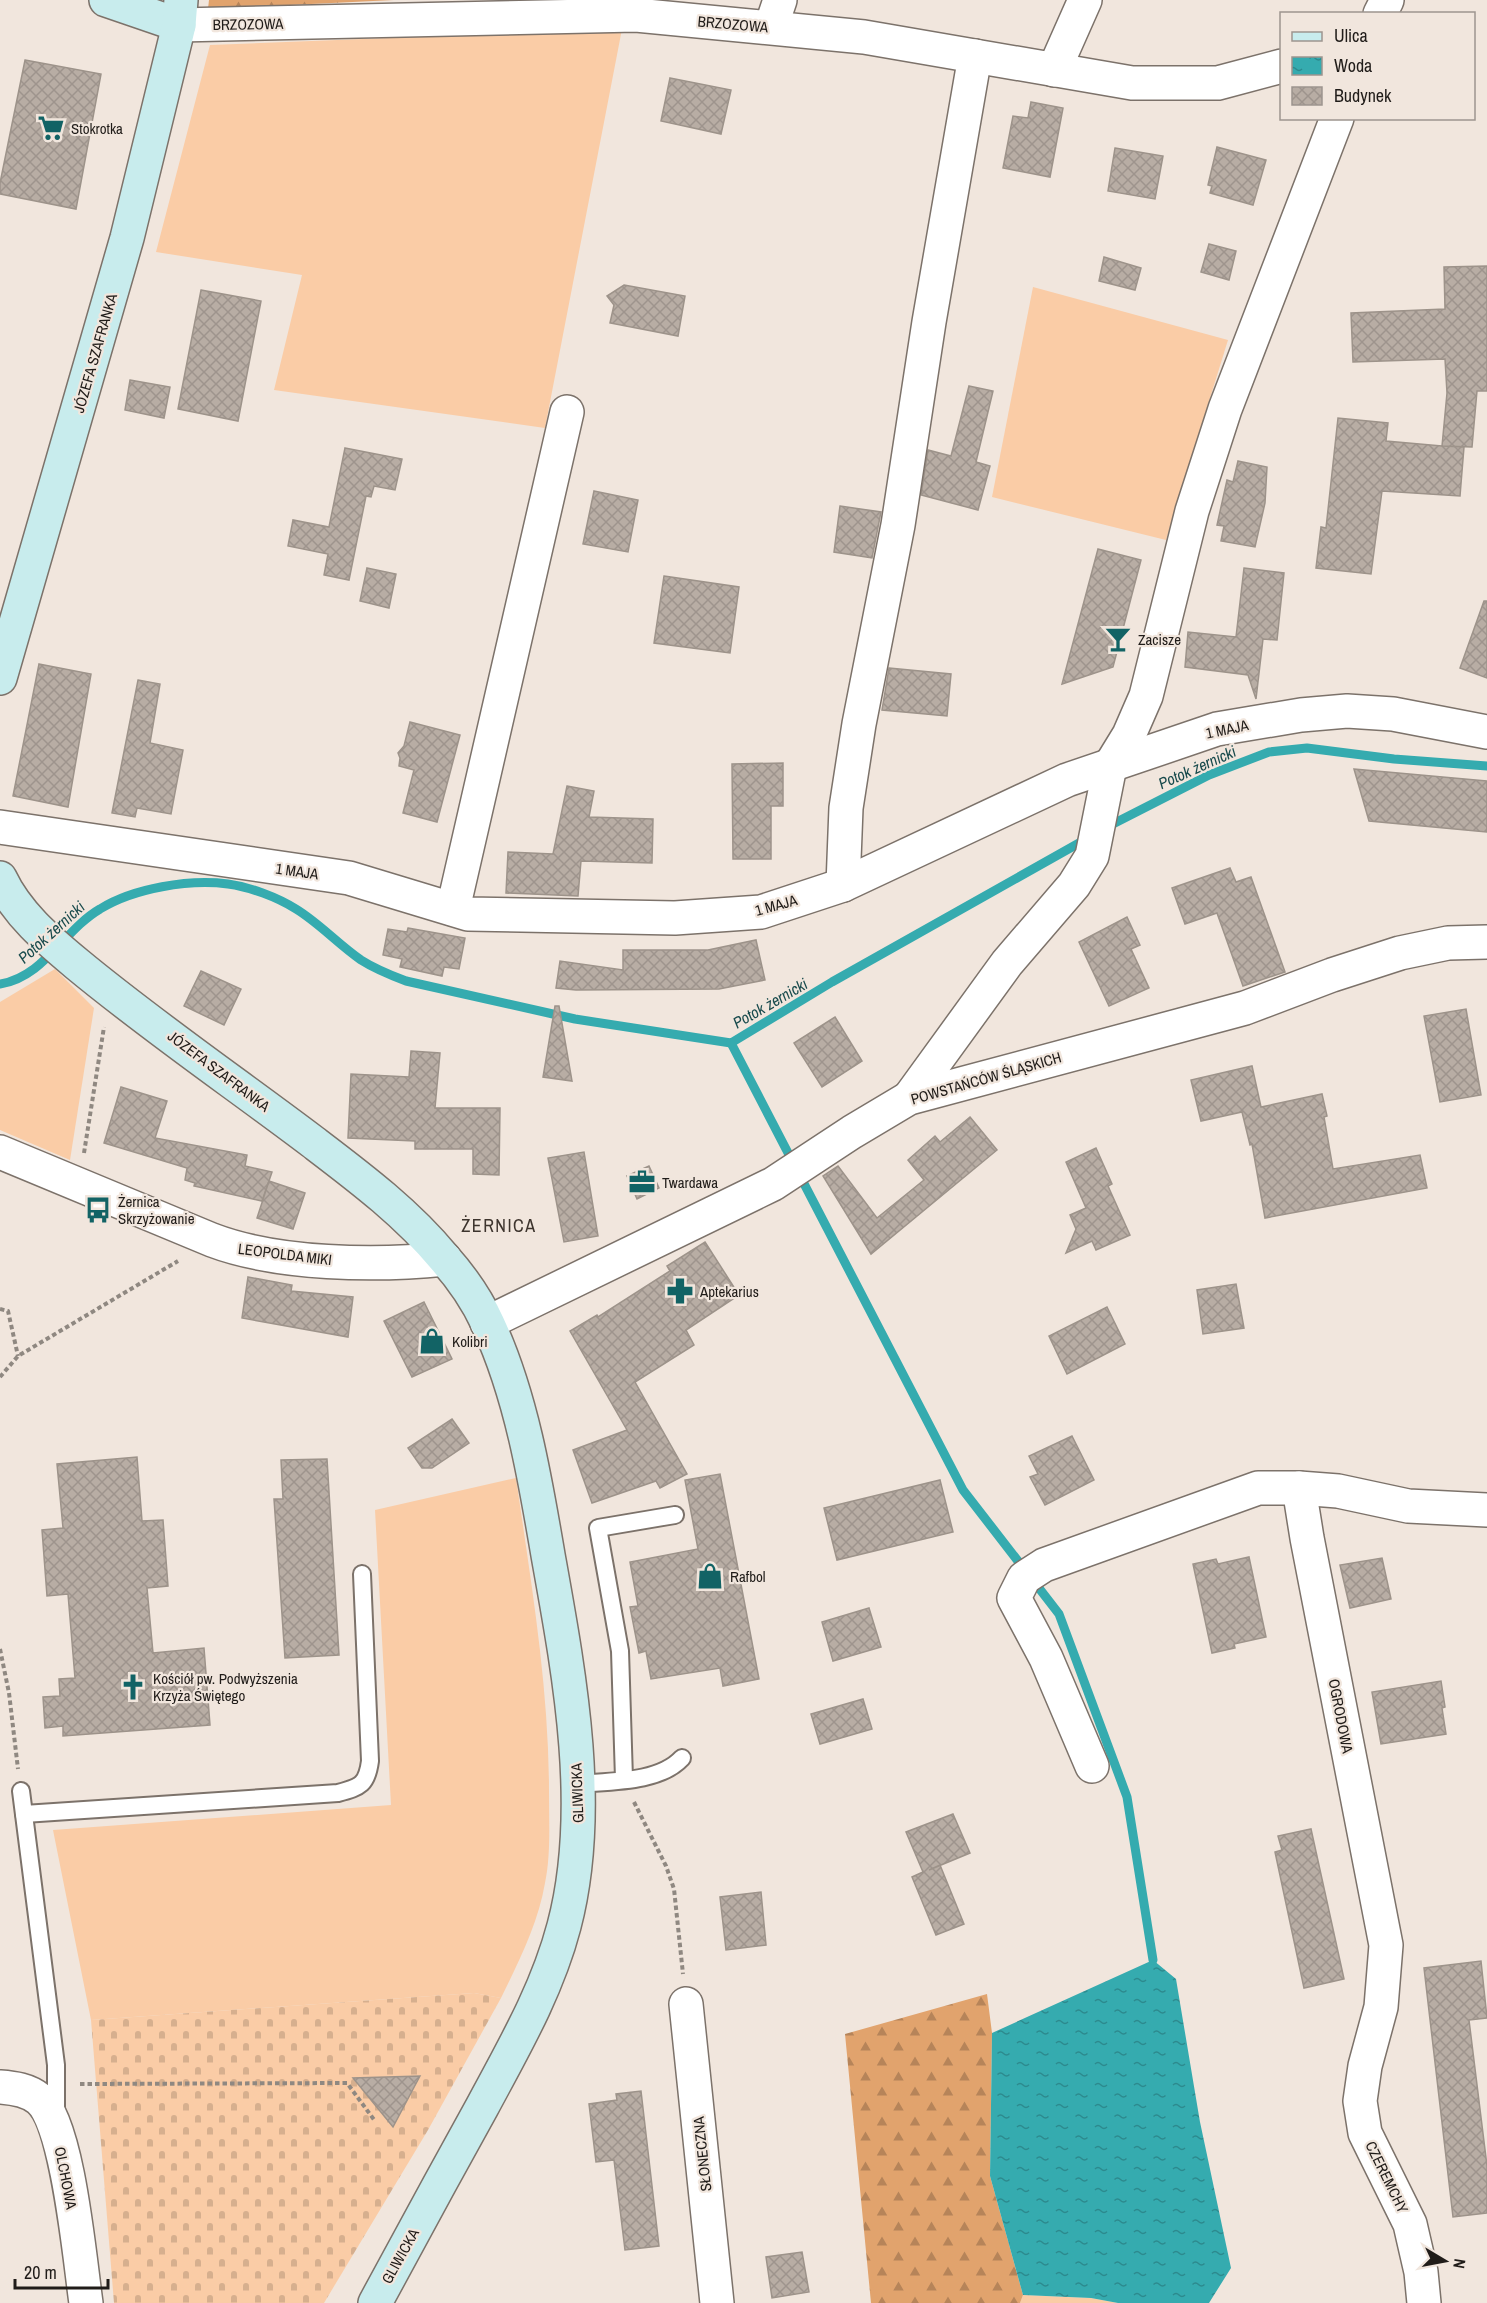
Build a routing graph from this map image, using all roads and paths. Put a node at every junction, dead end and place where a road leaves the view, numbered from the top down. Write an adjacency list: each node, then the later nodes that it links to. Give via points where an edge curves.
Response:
1 (106, 0): 3 (street)
2 (1085, 0): 7 (street)
3 (180, 13): 4 (street, BRZOZOWA); 10 (street, JÓZEFA SZAFRANKA, via 118,272)
4 (775, 14): 5 (street, BRZOZOWA, via 864,37)
5 (975, 56): 7 (street, BRZOZOWA); 15 (street, via 898,525 859,724 846,808)
6 (1280, 66): 7 (street, BRZOZOWA, via 1218,83 1132,83)
7 (1054, 70)
8 (1336, 120): 12 (street, via 1225,409 1192,511 1146,696)
9 (567, 412): 16 (street)
10 (0, 678)
11 (1487, 732): 12 (street, 1 MAJA, via 1393,714 1347,711 1217,729)
12 (1110, 766): 15 (street, 1 MAJA, via 1067,780); 19 (street, via 1092,856 1074,885 1007,963)
13 (0, 827): 16 (street, 1 MAJA, via 349,878)
14 (0, 878): 18 (street, JÓZEFA SZAFRANKA, via 18,908 41,933)
15 (843, 885): 16 (street, 1 MAJA, via 761,912 675,918 468,914)
16 (453, 909)
17 (1487, 942): 19 (street, POWSTAŃCÓW ŚLĄSKICH, via 1448,943 1400,953 1245,1008)
18 (110, 991): 21 (path); 23 (street, JÓZEFA SZAFRANKA, via 337,1160 394,1206)
19 (909, 1098): 25 (street, POWSTAŃCÓW ŚLĄSKICH, via 773,1184)
20 (0, 1152): 21 (street, LEOPOLDA MIKI)
21 (79, 1184): 22 (street, LEOPOLDA MIKI)
22 (212, 1240): 23 (street, LEOPOLDA MIKI, via 246,1251 302,1258 376,1263); 26 (path)
23 (445, 1259): 25 (street, GLIWICKA)
24 (0, 1309): 26 (path, via 9,1311)
25 (488, 1323): 35 (street, GLIWICKA, via 506,1370 534,1477 568,1676)
26 (18, 1356): 27 (path)
27 (0, 1377)
28 (1299, 1488): 29 (street, via 1338,1491 1408,1506); 33 (street, via 1258,1488 1034,1571 1014,1598 1046,1658); 39 (street, OGRODOWA)
29 (1487, 1510)
30 (675, 1515): 34 (lane, via 598,1528 621,1659)
31 (362, 1574): 37 (lane, via 370,1761 362,1784 339,1793)
32 (682, 1758): 34 (lane, via 657,1775)
33 (1092, 1766)
34 (624, 1779): 35 (lane)
35 (577, 1784): 46 (street, GLIWICKA, via 573,1890 551,1966 519,2038)
36 (21, 1791): 37 (lane)
37 (24, 1814): 44 (lane, via 56,2065)
38 (644, 1825): 40 (path, via 674,1889)
39 (1386, 1945): 48 (street, CZEREMCHY, via 1381,2007 1360,2101 1365,2133 1410,2224)
40 (686, 2004): 47 (street, SŁONECZNA)
41 (80, 2084): 43 (path, via 347,2083)
42 (0, 2087): 44 (street, OLCHOWA, via 17,2089 40,2100)
43 (375, 2121)
44 (56, 2129): 45 (street, OLCHOWA)
45 (86, 2303)
46 (375, 2303)
47 (717, 2303)
48 (1424, 2303)

